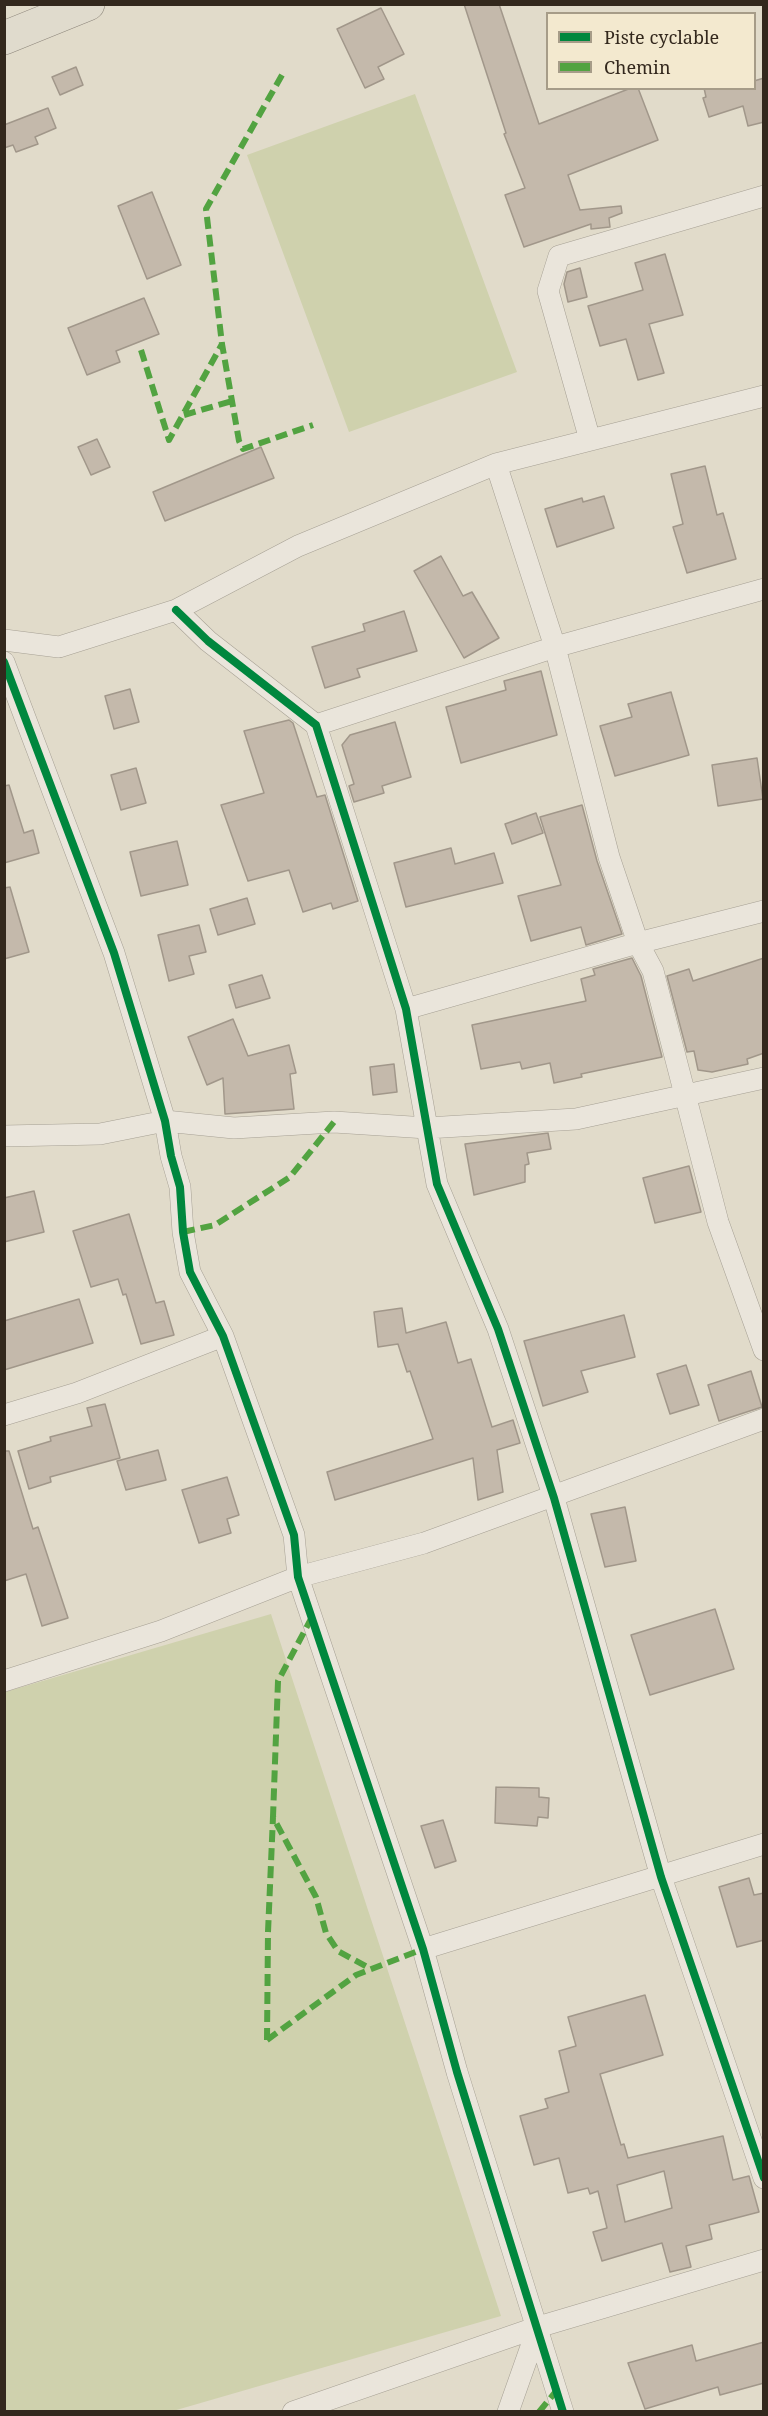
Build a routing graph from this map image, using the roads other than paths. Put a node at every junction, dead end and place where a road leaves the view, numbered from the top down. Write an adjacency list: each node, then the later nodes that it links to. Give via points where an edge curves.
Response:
1 (88, 4): 2 (main road)
2 (38, 14): 3 (main road)
3 (4, 38)
4 (764, 196): 6 (street, via 559,256 548,291)
5 (764, 396): 6 (street)
6 (590, 440): 7 (street)
7 (496, 464): 9 (street, via 298,546); 11 (street)
8 (764, 589): 11 (street)
9 (176, 610): 10 (street, via 59,647); 13 (street, via 208,641)
10 (4, 640)
11 (555, 647): 13 (street); 15 (street, via 609,857)
12 (4, 662): 19 (street, via 114,953)
13 (316, 725): 16 (street)
14 (764, 911): 15 (street)
15 (638, 943): 16 (street); 18 (street, via 653,971)
16 (406, 1009): 20 (street)
17 (764, 1078): 18 (street)
18 (686, 1095): 20 (street, via 576,1119); 23 (street, via 718,1222)
19 (165, 1121): 20 (street, via 234,1128 334,1122); 21 (street, via 100,1134); 22 (street, via 180,1187 189,1272)
20 (427, 1128): 26 (street, via 437,1184 498,1329)
21 (4, 1136)
22 (223, 1336): 24 (street, via 77,1393); 27 (street, via 294,1535)
23 (764, 1350)
24 (4, 1415)
25 (764, 1419): 26 (street)
26 (554, 1498): 27 (street, via 424,1543); 30 (street)
27 (298, 1577): 28 (street, via 161,1631); 31 (street)
28 (4, 1681)
29 (764, 1844): 30 (street)
30 (661, 1877): 31 (street); 32 (street)
31 (423, 1949): 34 (street, via 457,2072)
32 (764, 2178)
33 (764, 2260): 34 (street)
34 (538, 2327): 35 (street); 36 (street); 37 (street)
35 (293, 2412)
36 (508, 2412)
37 (563, 2412)

